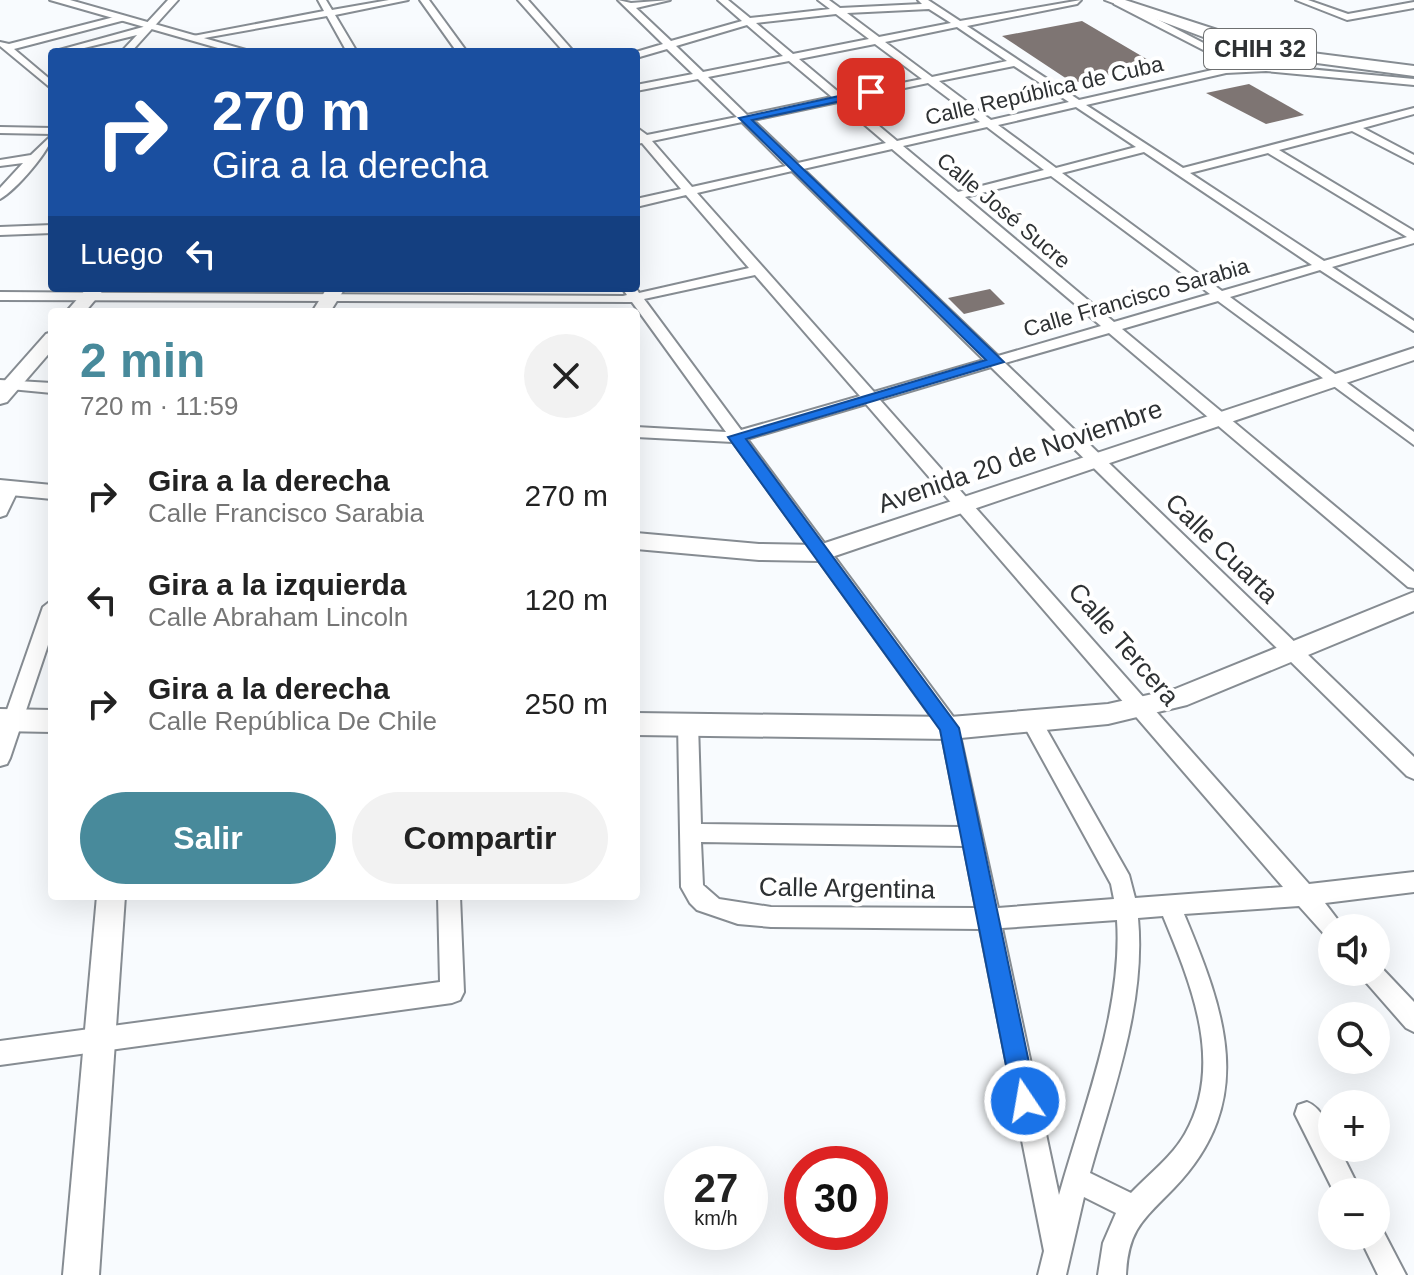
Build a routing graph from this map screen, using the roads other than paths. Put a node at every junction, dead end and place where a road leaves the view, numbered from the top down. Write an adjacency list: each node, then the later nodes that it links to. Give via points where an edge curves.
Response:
1 (56, 0): 20 (street)
2 (173, 0): 24 (street)
3 (322, 0): 19 (street)
4 (404, 0): 19 (street)
5 (424, 0): 33 (street)
6 (523, 0): 34 (street)
7 (665, 0): 15 (street)
8 (723, 0): 22 (street, Calle José Sucre)
9 (823, 0): 18 (street)
10 (1150, 0): 21 (main road)
11 (1300, 0): 17 (street, via 1343,16)
12 (1402, 0): 17 (street)
13 (1077, 1): 23 (street)
14 (1119, 1): 21 (main road, CHIH 32); 40 (main road, CHIH 32, via 1272,52); 41 (street, Calle República de Cuba, via 1218,54 1227,62)
15 (626, 3): 27 (street, Calle Cuarta)
16 (926, 3): 18 (street); 23 (street)
17 (1414, 4)
18 (838, 11): 22 (street); 26 (street)
19 (328, 12): 25 (street); 32 (street)
20 (122, 18): 24 (street); 28 (street)
21 (1179, 19): 40 (main road, CHIH 32, via 1295,51)
22 (750, 21): 27 (street); 37 (street, Calle José Sucre)
23 (961, 25): 26 (street); 39 (street)
24 (149, 27): 25 (street); 29 (street); 30 (street)
25 (193, 37): 31 (street)
26 (877, 41): 37 (street); 43 (street)
27 (670, 45): 35 (street); 42 (street, Calle Cuarta)
28 (4, 46): 38 (street)
29 (73, 48)
30 (130, 48)
31 (223, 48)
32 (350, 48)
33 (459, 48)
34 (565, 48)
35 (640, 54)
36 (48, 55): 38 (street)
37 (793, 58): 42 (street); 47 (street, Calle José Sucre)
38 (24, 61): 44 (street)
39 (1017, 62): 43 (street); 48 (street)
40 (1414, 69)
41 (1226, 70): 45 (street, Calle República de Cuba, via 1266,68); 48 (street, Calle República de Cuba)
42 (703, 75): 46 (street); 50 (street, Calle Cuarta)
43 (930, 80): 47 (street); 51 (street)
44 (48, 82)
45 (1414, 82)
46 (640, 87)
47 (841, 98): 50 (street); 58 (street, Calle José Sucre)
48 (1078, 102): 51 (street, Calle República de Cuba); 59 (street)
49 (1414, 111): 52 (street)
50 (745, 118): 55 (street); 65 (street, Calle Cuarta)
51 (987, 123): 58 (street, Calle República de Cuba); 66 (street)
52 (1354, 127): 60 (street); 63 (street)
53 (0, 130): 54 (street)
54 (48, 131)
55 (640, 137)
56 (640, 138): 68 (street, Calle Tercera)
57 (48, 142): 62 (street)
58 (896, 145): 65 (street, Calle República de Cuba); 70 (street, Calle José Sucre)
59 (1147, 148): 66 (street); 67 (street)
60 (1270, 149): 67 (street); 74 (street)
61 (48, 155): 62 (street)
62 (35, 157): 64 (street); 69 (street)
63 (1414, 160)
64 (0, 163)
65 (795, 167): 68 (street, Calle República de Cuba); 91 (street, Calle Cuarta)
66 (1053, 172): 70 (street); 80 (street)
67 (1182, 172): 75 (street)
68 (690, 191): 71 (street, Calle República de Cuba); 76 (street, Calle Tercera)
69 (0, 195)
70 (956, 196): 87 (street, Calle José Sucre)
71 (640, 202)
72 (48, 229): 73 (street)
73 (0, 231)
74 (1414, 237): 75 (street, Calle Francisco Sarabia)
75 (1322, 266): 80 (street, Calle Francisco Sarabia); 88 (street)
76 (759, 270): 78 (street); 95 (street, Calle Tercera)
77 (92, 292): 81 (street); 83 (street); 85 (street)
78 (640, 292)
79 (633, 293): 84 (street); 98 (street)
80 (1220, 295): 87 (street, Calle Francisco Sarabia); 92 (street)
81 (0, 296)
82 (458, 297): 83 (street); 84 (street); 86 (street)
83 (329, 299)
84 (580, 306)
85 (78, 308)
86 (451, 308)
87 (1111, 327): 91 (street, Calle Francisco Sarabia); 96 (street, Calle José Sucre)
88 (1414, 327)
89 (48, 342): 94 (street)
90 (1414, 354): 92 (street, Avenida 20 de Noviembre)
91 (996, 362): 95 (street, Calle Francisco Sarabia); 100 (street, Calle Cuarta)
92 (1334, 380): 96 (street, Avenida 20 de Noviembre); 99 (street)
93 (48, 388): 94 (street)
94 (4, 389)
95 (871, 399): 98 (street, Calle Francisco Sarabia); 103 (street, Calle Tercera)
96 (1219, 418): 100 (street, Avenida 20 de Noviembre); 107 (street, Calle José Sucre)
97 (640, 432): 98 (street, Calle Francisco Sarabia)
98 (736, 437): 106 (street)
99 (1414, 440)
100 (1095, 461): 103 (street, Avenida 20 de Noviembre); 110 (street, Calle Cuarta)
101 (5, 488): 102 (street); 104 (street)
102 (48, 492)
103 (965, 505): 106 (street, Avenida 20 de Noviembre); 111 (street, Calle Tercera)
104 (0, 511)
105 (640, 541): 106 (street, Avenida 20 de Noviembre)
106 (820, 553): 117 (street)
107 (1414, 582)
108 (1414, 601): 110 (street)
109 (48, 617): 112 (street)
110 (1292, 651): 111 (street); 119 (street, Calle Cuarta)
111 (1143, 708): 114 (street); 123 (street, Calle Tercera)
112 (7, 720): 113 (street); 118 (street)
113 (48, 721)
114 (1032, 722): 117 (street); 127 (street, via 1104,847)
115 (688, 723): 116 (street); 117 (street); 120 (street, Calle Argentina)
116 (640, 724)
117 (950, 728): 121 (street)
118 (0, 758)
119 (1414, 770)
120 (691, 833): 121 (street); 129 (street, Calle Argentina, via 693,891 715,908 771,917)
121 (974, 837): 129 (street)
122 (1414, 882): 123 (street, Calle Argentina)
123 (1305, 895): 126 (street, Calle Argentina); 128 (street, Calle Tercera)
124 (111, 900): 132 (street)
125 (449, 900): 132 (street, via 452,992)
126 (1170, 907): 127 (street, Calle Argentina); 137 (street, via 1216,1034 1217,1076 1208,1122 1188,1153)
127 (1129, 910): 129 (street, Calle Argentina); 136 (street, via 1128,978)
128 (1321, 914)
129 (988, 919): 138 (street)
130 (1384, 986): 131 (street)
131 (1414, 1020)
132 (100, 1040): 133 (street); 140 (street)
133 (0, 1053)
134 (1307, 1114): 135 (street)
135 (1341, 1178)
136 (1076, 1180): 137 (street); 138 (street)
137 (1132, 1207): 142 (street, via 1117,1236)
138 (1057, 1250): 141 (street)
139 (1379, 1250): 143 (street)
140 (81, 1275)
141 (1052, 1275)
142 (1112, 1275)
143 (1392, 1275)

